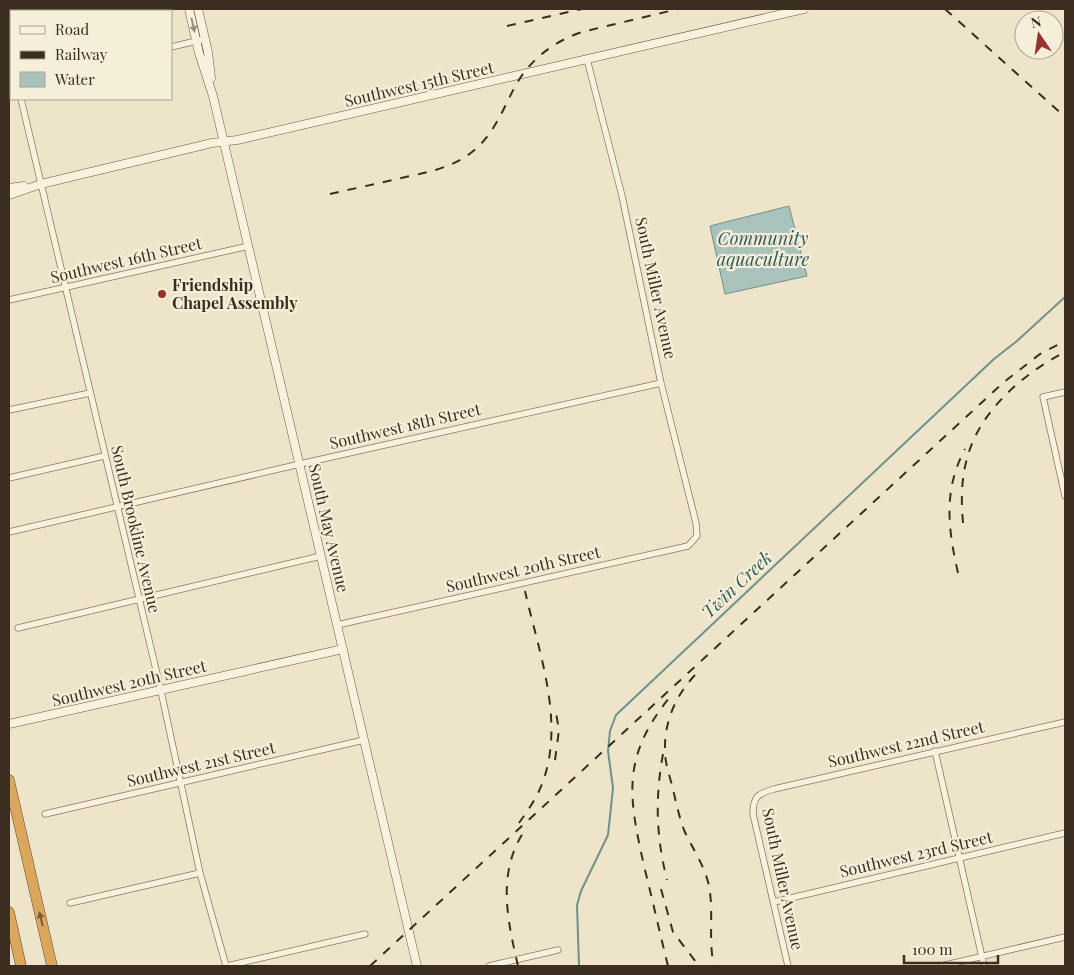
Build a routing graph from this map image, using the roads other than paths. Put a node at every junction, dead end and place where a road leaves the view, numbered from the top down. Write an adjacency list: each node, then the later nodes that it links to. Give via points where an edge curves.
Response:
1 (189, 9): 4 (main road, South May Avenue, one-way to 4)
2 (198, 9): 4 (main road, South May Avenue)
3 (804, 9): 6 (main road, Southwest 15th Street)
4 (201, 40): 5 (street); 8 (main road, South May Avenue)
5 (172, 47)
6 (587, 59): 8 (main road, Southwest 15th Street); 15 (street, South Miller Avenue, via 622,196)
7 (21, 100): 9 (street, South Brookline Avenue)
8 (224, 142): 9 (main road, Southwest 15th Street); 12 (main road, South May Avenue)
9 (41, 184): 10 (main road, Southwest 15th Street); 11 (main road, Southwest 15th Street); 13 (street, South Brookline Avenue)
10 (9, 188)
11 (9, 195)
12 (248, 246): 13 (street, Southwest 16th Street); 20 (main road, South May Avenue)
13 (65, 289): 14 (street, Southwest 16th Street); 17 (street, South Brookline Avenue)
14 (9, 300)
15 (661, 382): 20 (street, Southwest 18th Street); 24 (street, South Miller Avenue)
16 (1065, 392): 22 (street, via 1043,397)
17 (90, 393): 18 (street); 19 (street, South Brookline Avenue)
18 (9, 410)
19 (104, 456): 21 (street); 23 (street, South Brookline Avenue)
20 (300, 464): 23 (street, Southwest 18th Street); 26 (main road, South May Avenue)
21 (9, 478)
22 (1065, 496)
23 (116, 506): 25 (street, Southwest 18th Street); 27 (street, South Brookline Avenue)
24 (696, 523): 28 (street, Southwest 20th Street, via 697,536 688,546)
25 (9, 532)
26 (321, 556): 27 (street); 28 (main road, South May Avenue)
27 (138, 599): 29 (street); 31 (street, South Brookline Avenue)
28 (337, 625): 30 (main road, South May Avenue)
29 (18, 628)
30 (343, 649): 31 (main road, Southwest 20th Street); 34 (main road, South May Avenue)
31 (161, 691): 33 (main road, Southwest 20th Street); 37 (street, South Brookline Avenue)
32 (1065, 722): 35 (street, Southwest 22nd Street)
33 (9, 724)
34 (364, 740): 37 (street, Southwest 21st Street); 53 (main road, South May Avenue)
35 (935, 751): 38 (street, Southwest 22nd Street, via 774,789); 41 (street)
36 (9, 780): 51 (highway, one-way to 36)
37 (180, 783): 39 (street, Southwest 21st Street); 42 (street, South Brookline Avenue)
38 (755, 798): 43 (street, South Miller Avenue, via 753,814)
39 (45, 814)
40 (1065, 833): 41 (street, Southwest 23rd Street)
41 (959, 857): 43 (street, Southwest 23rd Street); 49 (street)
42 (200, 873): 44 (street); 52 (street, South Brookline Avenue)
43 (774, 902): 55 (street, South Miller Avenue)
44 (70, 903)
45 (9, 912): 50 (highway)
46 (365, 934): 52 (street)
47 (1065, 937): 49 (street)
48 (558, 950): 54 (street)
49 (982, 956): 56 (street); 57 (street)
50 (22, 966)
51 (52, 966)
52 (226, 966)
53 (416, 966)
54 (489, 966)
55 (788, 966)
56 (941, 966)
57 (984, 966)

